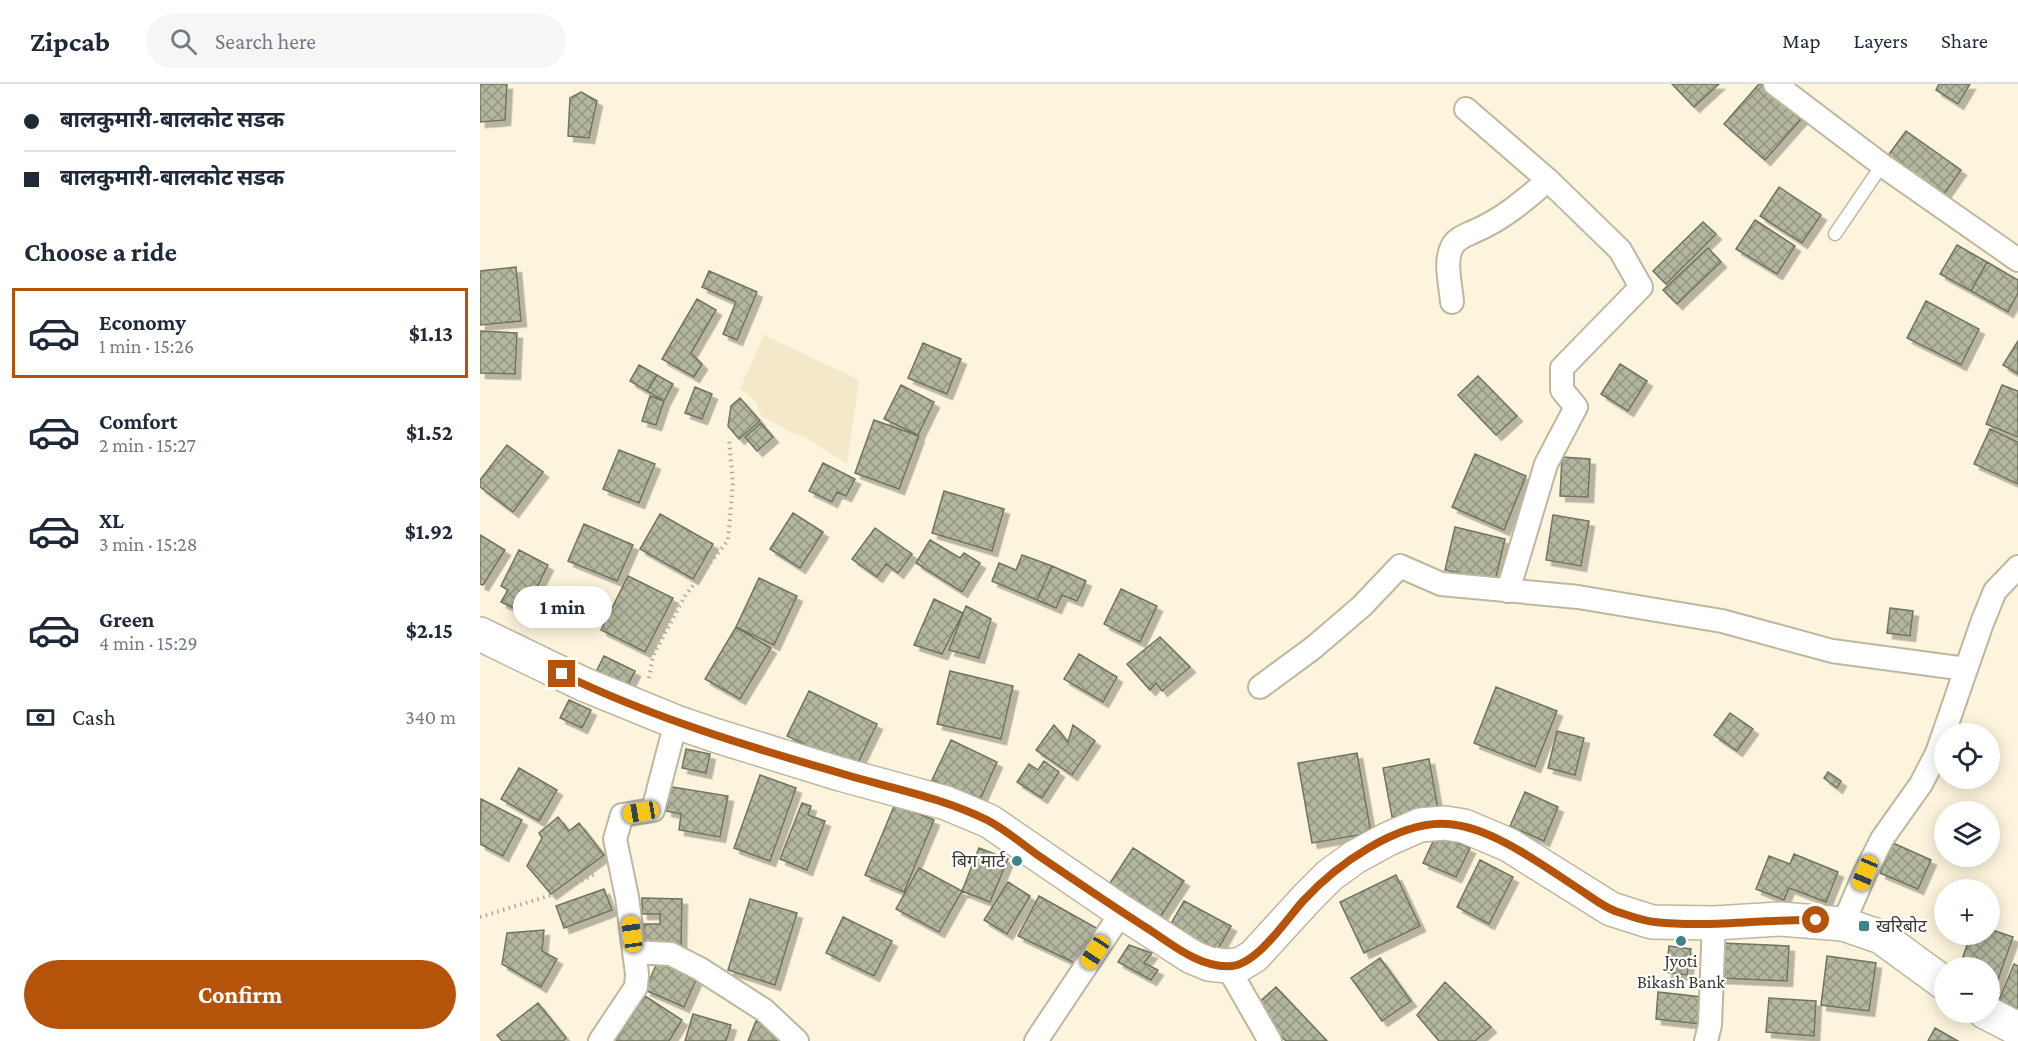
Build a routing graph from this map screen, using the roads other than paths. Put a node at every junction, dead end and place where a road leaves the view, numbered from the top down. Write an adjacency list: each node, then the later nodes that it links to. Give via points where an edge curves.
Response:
1 (1776, 84): 3 (street)
2 (1466, 109): 4 (street)
3 (1882, 165): 5 (lane); 6 (street)
4 (1548, 180): 7 (street, via 1519,206 1452,246); 9 (street, via 1620,250 1641,287 1562,368 1562,390 1576,407 1546,464)
5 (1835, 234)
6 (2018, 260)
7 (1452, 302)
8 (2018, 567): 11 (street, via 1995,591)
9 (1508, 591): 11 (street, via 1589,598 1722,621 1832,651); 12 (street, via 1441,584 1400,566 1362,606)
10 (480, 634): 13 (street, via 583,684)
11 (1966, 669): 16 (street, via 1937,753 1922,784 1882,839)
12 (1260, 687)
13 (676, 722): 14 (street, via 946,803 989,821); 17 (street, via 653,810 622,815 615,839)
14 (1122, 912): 18 (street, via 1192,957); 24 (street)
15 (1714, 923): 16 (street, via 1780,919); 18 (street, via 1652,922 1611,909 1509,845 1464,826 1420,825 1379,843 1330,875 1254,956); 26 (street)
16 (1844, 924): 19 (street, via 1881,937)
17 (634, 952): 22 (street, via 636,987); 23 (street, via 670,954 700,969 764,1010)
18 (1227, 966): 25 (street)
19 (1934, 976)
20 (2000, 1020): 21 (street)
21 (2018, 1029)
22 (600, 1041)
23 (797, 1041)
24 (1036, 1041)
25 (1270, 1041)
26 (1706, 1041)

